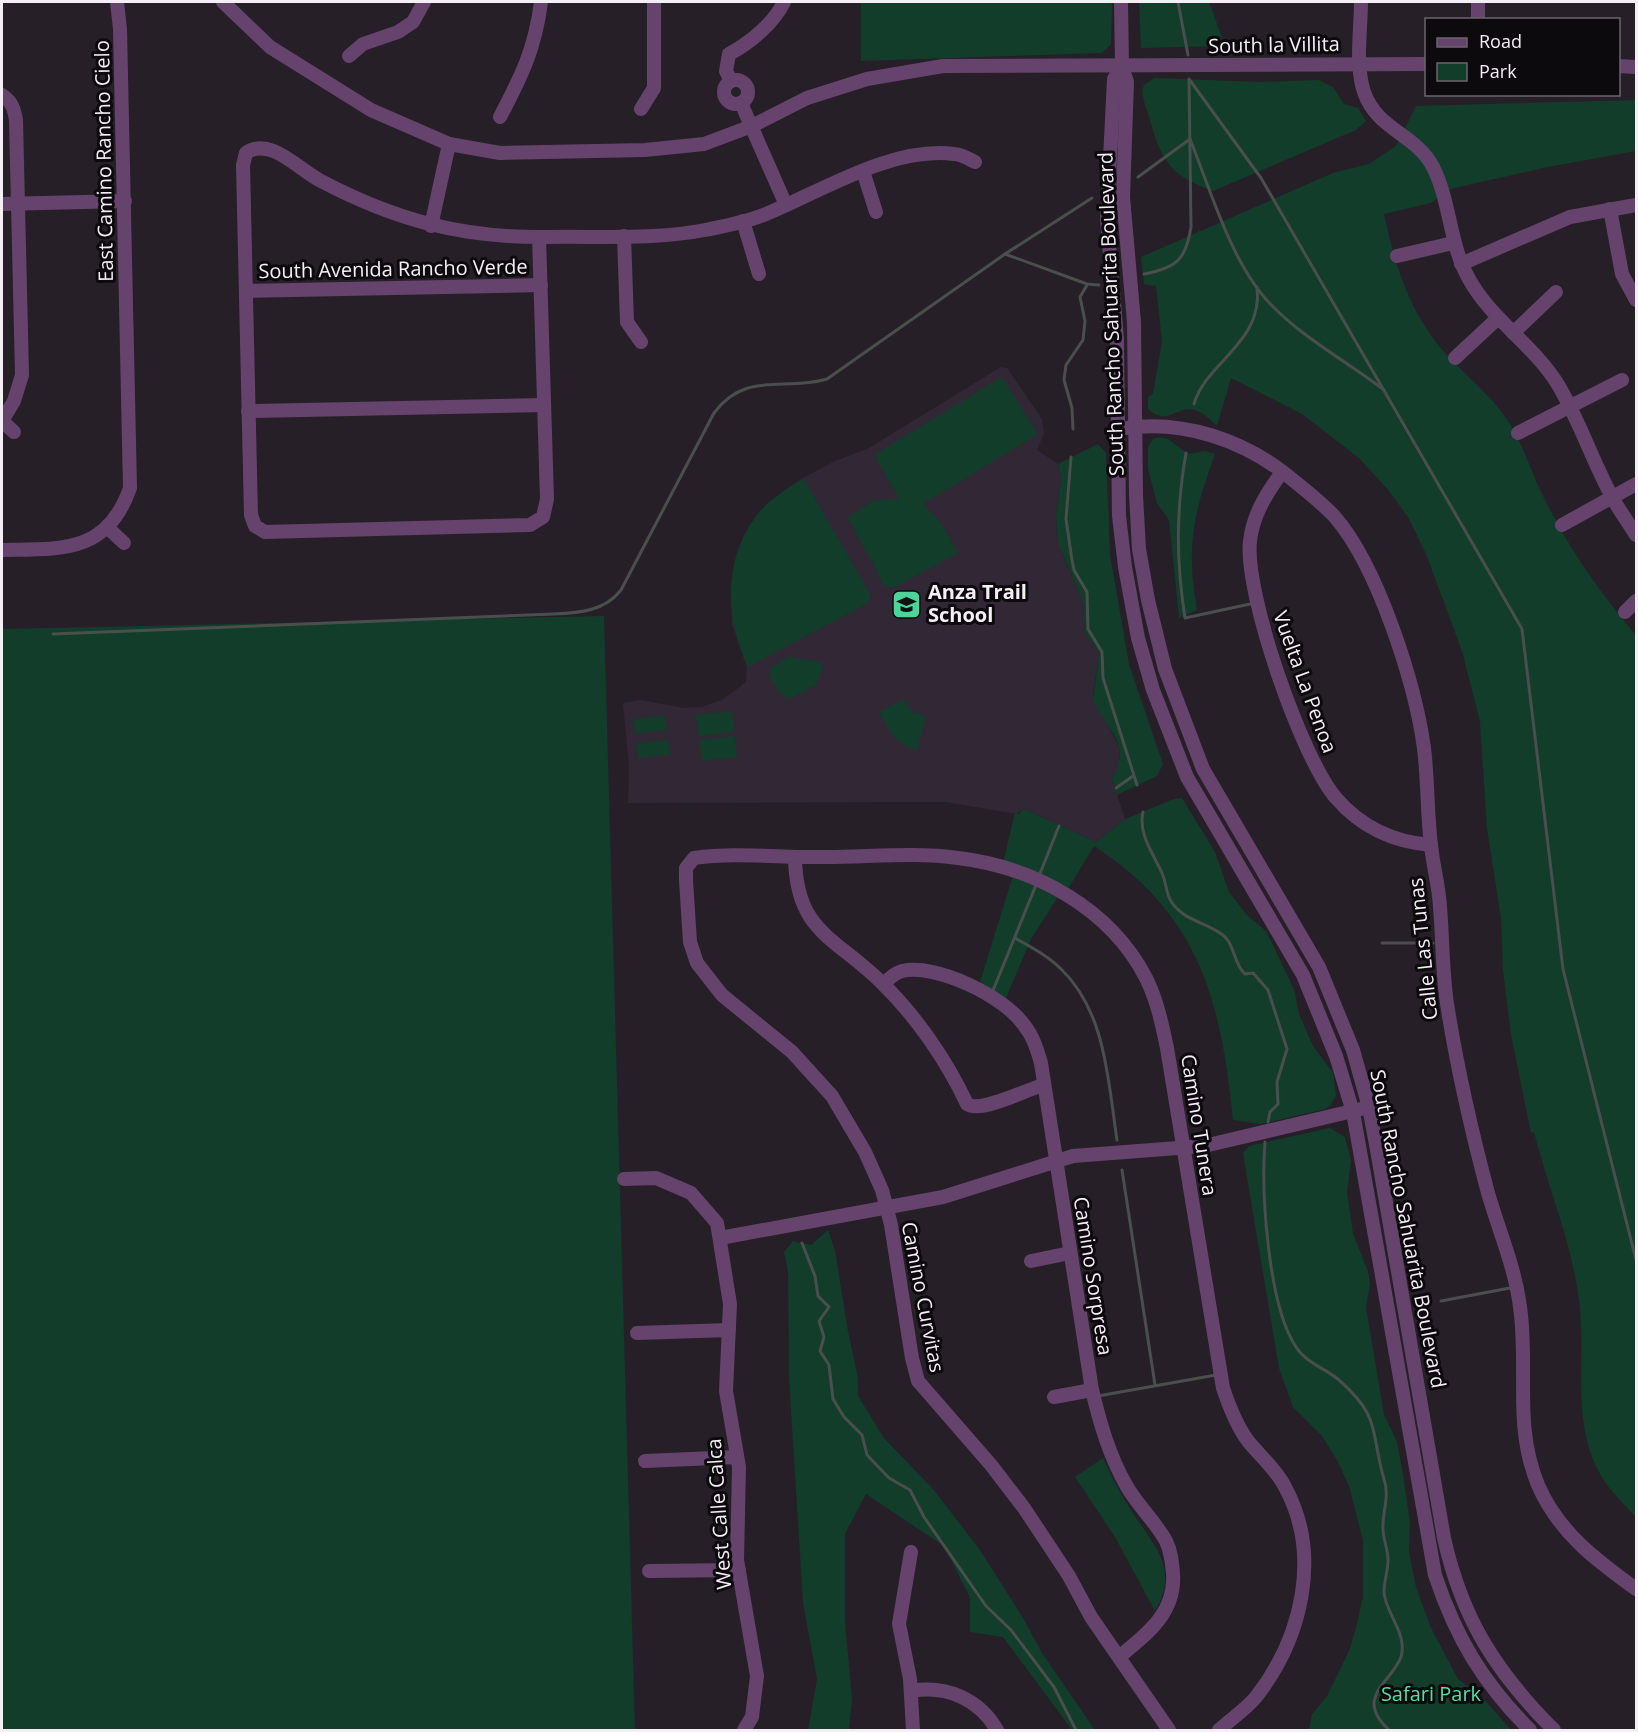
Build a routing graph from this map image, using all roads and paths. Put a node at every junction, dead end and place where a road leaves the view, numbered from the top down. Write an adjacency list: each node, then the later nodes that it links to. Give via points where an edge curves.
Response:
1 (117, 2): 24 (street, East Camino Rancho Cielo)
2 (223, 2): 21 (street, South la Villita, via 270,47 371,110)
3 (424, 2): 11 (street, via 401,37 363,44)
4 (541, 2): 19 (street, via 528,63)
5 (654, 2): 18 (street, via 654,88)
6 (784, 2): 20 (street, via 761,30 729,54 726,71 731,81 740,80 747,87 747,96 741,103)
7 (1121, 2): 14 (street, South Rancho Sahuarita Boulevard)
8 (1361, 2): 12 (street)
9 (1478, 2): 10 (street)
10 (1478, 18)
11 (349, 56)
12 (1361, 64): 13 (street, South la Villita); 14 (street, South la Villita); 35 (street, via 1364,90 1372,109 1387,126 1425,154 1434,168)
13 (1425, 64)
14 (1122, 66): 20 (street, South la Villita, via 943,66 878,77 807,98); 52 (street, South Rancho Sahuarita Boulevard, via 1126,82 1123,198 1134,322); 53 (street, South Rancho Sahuarita Boulevard, via 1114,79 1107,190)
15 (1620, 66): 16 (street)
16 (1636, 67)
17 (6, 98): 25 (street, via 15,109)
18 (641, 110)
19 (500, 117)
20 (752, 126): 21 (street, South la Villita, via 704,144 645,150 500,153); 27 (street)
21 (449, 144): 32 (street)
22 (975, 162): 23 (street, via 956,154 938,153 902,158)
23 (863, 171): 27 (street); 30 (street)
24 (125, 201): 25 (street); 60 (street, East Camino Rancho Cielo, via 130,488)
25 (18, 203): 26 (street); 51 (street, via 22,375 14,401)
26 (2, 204)
27 (786, 205): 31 (street)
28 (1636, 205): 29 (street)
29 (1610, 209): 37 (street, via 1570,217); 42 (street, via 1622,274)
30 (876, 212)
31 (743, 221): 33 (street, via 690,232); 38 (street)
32 (431, 226): 34 (street, via 499,237); 40 (street, via 364,203 267,148 252,149 246,153 243,165)
33 (624, 236): 34 (street); 45 (street, via 627,322)
34 (539, 237): 39 (street)
35 (1453, 243): 36 (street); 37 (street)
36 (1397, 256)
37 (1461, 264): 43 (street)
38 (759, 274)
39 (541, 285): 40 (street, South Avenida Rancho Verde); 48 (street)
40 (246, 291): 50 (street)
41 (1556, 292): 44 (street)
42 (1636, 300)
43 (1497, 318): 44 (street); 46 (street)
44 (1513, 333): 49 (street, via 1556,381)
45 (641, 342)
46 (1455, 358)
47 (1622, 380): 49 (street)
48 (544, 405): 50 (street); 50 (street, via 547,499 546,510 537,522 265,532 255,526 251,515)
49 (1570, 407): 55 (street); 58 (street)
50 (248, 411)
51 (2, 421): 54 (street)
52 (1135, 426): 53 (street, Calle Las Tunas); 56 (street, Calle Las Tunas, via 1161,426 1215,436 1249,450); 71 (street, South Rancho Sahuarita Boulevard, via 1142,565 1177,706 1214,790 1318,967 1343,1024)
53 (1118, 429): 72 (street, South Rancho Sahuarita Boulevard, via 1119,516 1125,567 1138,638 1153,690 1191,784 1303,975 1336,1056)
54 (14, 432)
55 (1518, 433)
56 (1282, 472): 66 (street, Calle Las Tunas, via 1334,517 1360,552 1371,575 1415,701 1424,749); 66 (street, Vuelta La Penoa, via 1256,515 1250,560 1263,629 1310,757 1337,800 1361,821 1396,840)
57 (1636, 484): 58 (street)
58 (1612, 497): 59 (street); 61 (street)
59 (1562, 525)
60 (108, 528): 62 (street); 63 (street, via 74,546)
61 (1636, 535)
62 (124, 543)
63 (2, 550)
64 (1636, 601): 65 (street)
65 (1625, 612)
66 (1431, 845): 89 (street, Calle Las Tunas, via 1440,904 1443,974 1458,1072 1520,1306 1521,1413 1529,1456 1539,1487 1568,1532 1592,1558)
67 (795, 857): 68 (street, Camino Tunera, via 708,856); 69 (street, via 796,886 809,918); 73 (street, Camino Tunera, via 931,856 976,861 1034,879 1089,910 1122,941 1146,977 1167,1048)
68 (689, 862): 76 (street, Camino Curvitas, via 686,879 690,942 697,963 722,995 792,1052 832,1096 866,1152)
69 (883, 984): 70 (street, Camino Sorpresa, via 904,971 924,970 955,979 1009,1008 1034,1041); 70 (street, via 925,1035 971,1107 985,1106)
70 (1044, 1085): 74 (street, Camino Sorpresa)
71 (1369, 1107): 72 (street); 98 (street, South Rancho Sahuarita Boulevard, via 1453,1574 1474,1628 1495,1664)
72 (1353, 1112): 73 (street, via 1228,1142); 97 (street, South Rancho Sahuarita Boulevard, via 1435,1575 1445,1606 1477,1669)
73 (1182, 1148): 74 (street, via 1089,1153); 96 (street, Camino Tunera, via 1223,1388 1240,1428 1286,1488 1300,1522 1305,1554 1302,1599 1280,1655 1256,1697)
74 (1055, 1160): 76 (street, via 943,1197); 78 (street, Camino Sorpresa)
75 (624, 1179): 77 (street, West Calle Calca, via 657,1178 691,1193 717,1223)
76 (887, 1209): 77 (street); 90 (street, Camino Curvitas, via 918,1381 1018,1500)
77 (720, 1238): 80 (street, West Calle Calca, via 730,1304)
78 (1070, 1253): 79 (street); 82 (street, Camino Sorpresa)
79 (1031, 1261)
80 (729, 1330): 81 (street); 84 (street, West Calle Calca, via 726,1391)
81 (637, 1333)
82 (1092, 1390): 83 (street); 90 (street, Camino Sorpresa, via 1113,1460 1126,1486 1167,1543 1172,1562 1173,1586 1164,1615)
83 (1054, 1397)
84 (737, 1456): 85 (street); 87 (street, West Calle Calca)
85 (645, 1461)
86 (911, 1552): 91 (street, via 899,1624)
87 (739, 1570): 88 (street); 92 (street, West Calle Calca, via 757,1676 752,1717)
88 (649, 1571)
89 (1636, 1589)
90 (1119, 1657): 95 (street, Camino Curvitas)
91 (911, 1691): 93 (street); 94 (street, via 932,1687 952,1693 986,1712)
92 (744, 1731)
93 (913, 1731)
94 (997, 1731)
95 (1169, 1731)
96 (1219, 1731)
97 (1530, 1731)
98 (1554, 1731)

